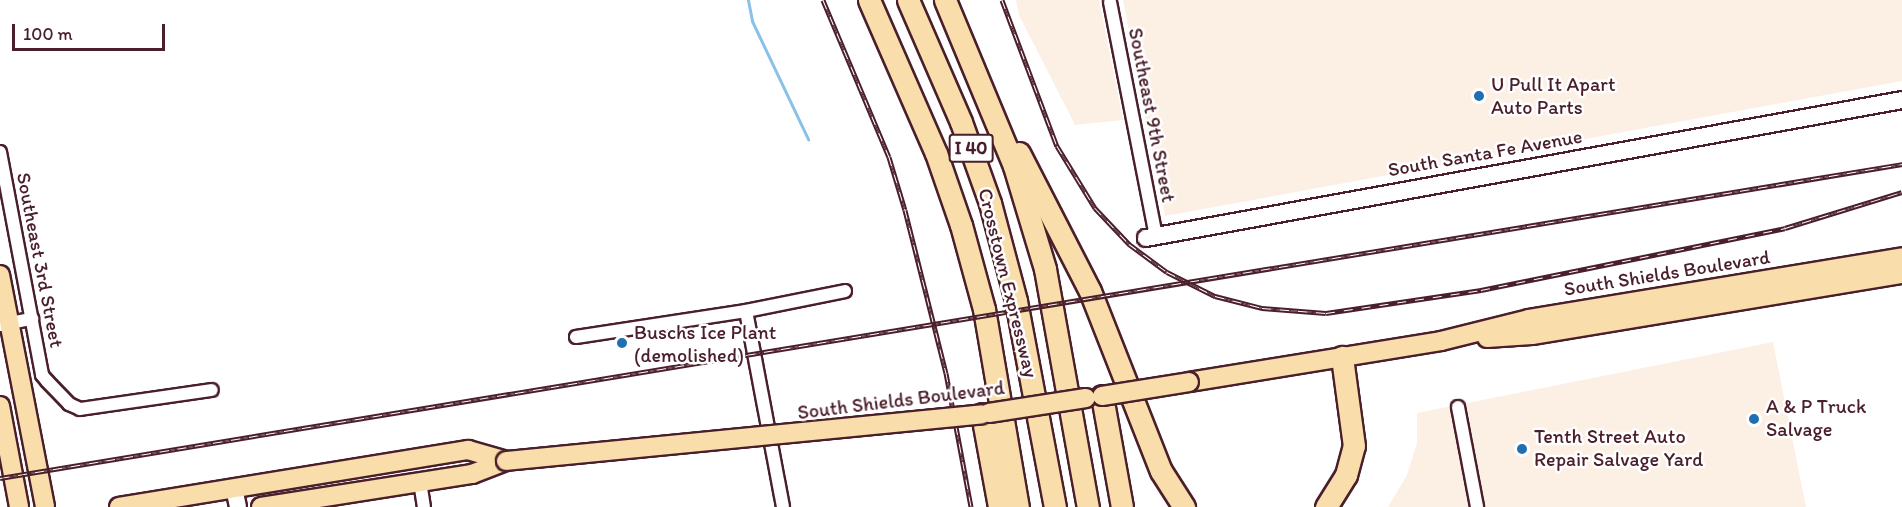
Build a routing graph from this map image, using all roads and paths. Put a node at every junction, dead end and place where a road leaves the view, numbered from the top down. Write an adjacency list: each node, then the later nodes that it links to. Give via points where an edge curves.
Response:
1 (869, 0): 36 (highway, via 936,153 962,225 988,329)
2 (908, 0): 37 (highway, Crosstown Expressway / I 40, via 961,122 990,203 1016,302)
3 (945, 0): 5 (highway, Crosstown Expressway / I 40)
4 (1110, 2): 8 (street, Southeast 9th Street)
5 (986, 93): 38 (highway, Crosstown Expressway / I 40, via 1014,166 1045,269); 40 (highway, via 1064,236 1161,471)
6 (1902, 100): 8 (street, South Santa Fe Avenue)
7 (0, 152): 14 (street, Southeast 3rd Street)
8 (1151, 237)
9 (1902, 257): 17 (main road, South Shields Boulevard, via 1529,318)
10 (1902, 274): 17 (main road, South Shields Boulevard, via 1532,335)
11 (0, 275): 15 (main road)
12 (845, 291): 13 (street)
13 (746, 312): 16 (street); 34 (street)
14 (32, 319): 15 (street); 19 (street, Southeast 3rd Street, via 42,375 69,404 80,409)
15 (5, 324): 29 (main road)
16 (576, 337)
17 (1441, 341): 18 (main road, South Shields Boulevard)
18 (1342, 357): 20 (main road, South Shields Boulevard, bridge); 41 (highway, via 1354,446 1346,476)
19 (212, 390)
20 (1101, 396): 23 (main road, South Shields Boulevard, bridge); 39 (highway)
21 (0, 406): 28 (main road)
22 (1458, 407): 42 (street)
23 (986, 413): 25 (main road, South Shields Boulevard, bridge); 35 (highway)
24 (392, 461): 25 (main road, South Shields Boulevard, via 468,450); 26 (main road); 27 (main road, South Shields Boulevard)
25 (506, 461): 26 (main road, South Shields Boulevard, via 472,474)
26 (420, 482): 32 (main road, South Shields Boulevard); 33 (street)
27 (234, 488): 30 (main road, South Shields Boulevard); 31 (street)
28 (19, 507)
29 (45, 507)
30 (120, 507)
31 (238, 507)
32 (261, 507)
33 (424, 507)
34 (783, 507)
35 (999, 507)
36 (1018, 507)
37 (1055, 507)
38 (1088, 507)
39 (1122, 507)
40 (1184, 507)
41 (1326, 507)
42 (1476, 507)

